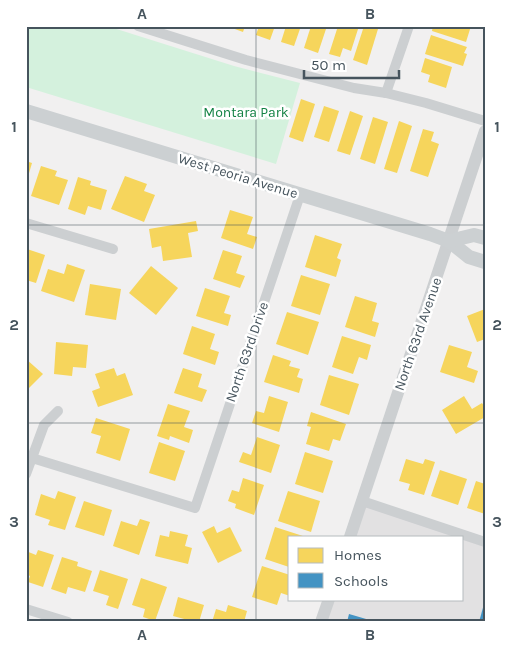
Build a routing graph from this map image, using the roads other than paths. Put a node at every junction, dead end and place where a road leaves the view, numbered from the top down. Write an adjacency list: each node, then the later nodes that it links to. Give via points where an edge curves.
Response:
1 (138, 26): 3 (street, via 246,60)
2 (409, 26): 3 (street)
3 (386, 93): 5 (street)
4 (26, 111): 7 (main road, West Peoria Avenue)
5 (485, 121)
6 (485, 131): 10 (street, North 63rd Avenue)
7 (300, 195): 10 (main road, West Peoria Avenue); 14 (street, North 63rd Drive, via 195,508)
8 (26, 223): 11 (street)
9 (485, 238): 10 (main road, West Peoria Avenue, via 474,235)
10 (449, 240): 12 (main road, West Peoria Avenue, via 468,257); 16 (street, North 63rd Avenue)
11 (113, 249)
12 (485, 262)
13 (58, 411): 14 (street, via 44,425)
14 (32, 458): 15 (street)
15 (26, 474)
16 (362, 501): 17 (street, North 63rd Avenue); 18 (street)
17 (350, 536)
18 (485, 542)
19 (329, 600): 22 (street)
20 (26, 609): 21 (street)
21 (68, 622)
22 (321, 622)

